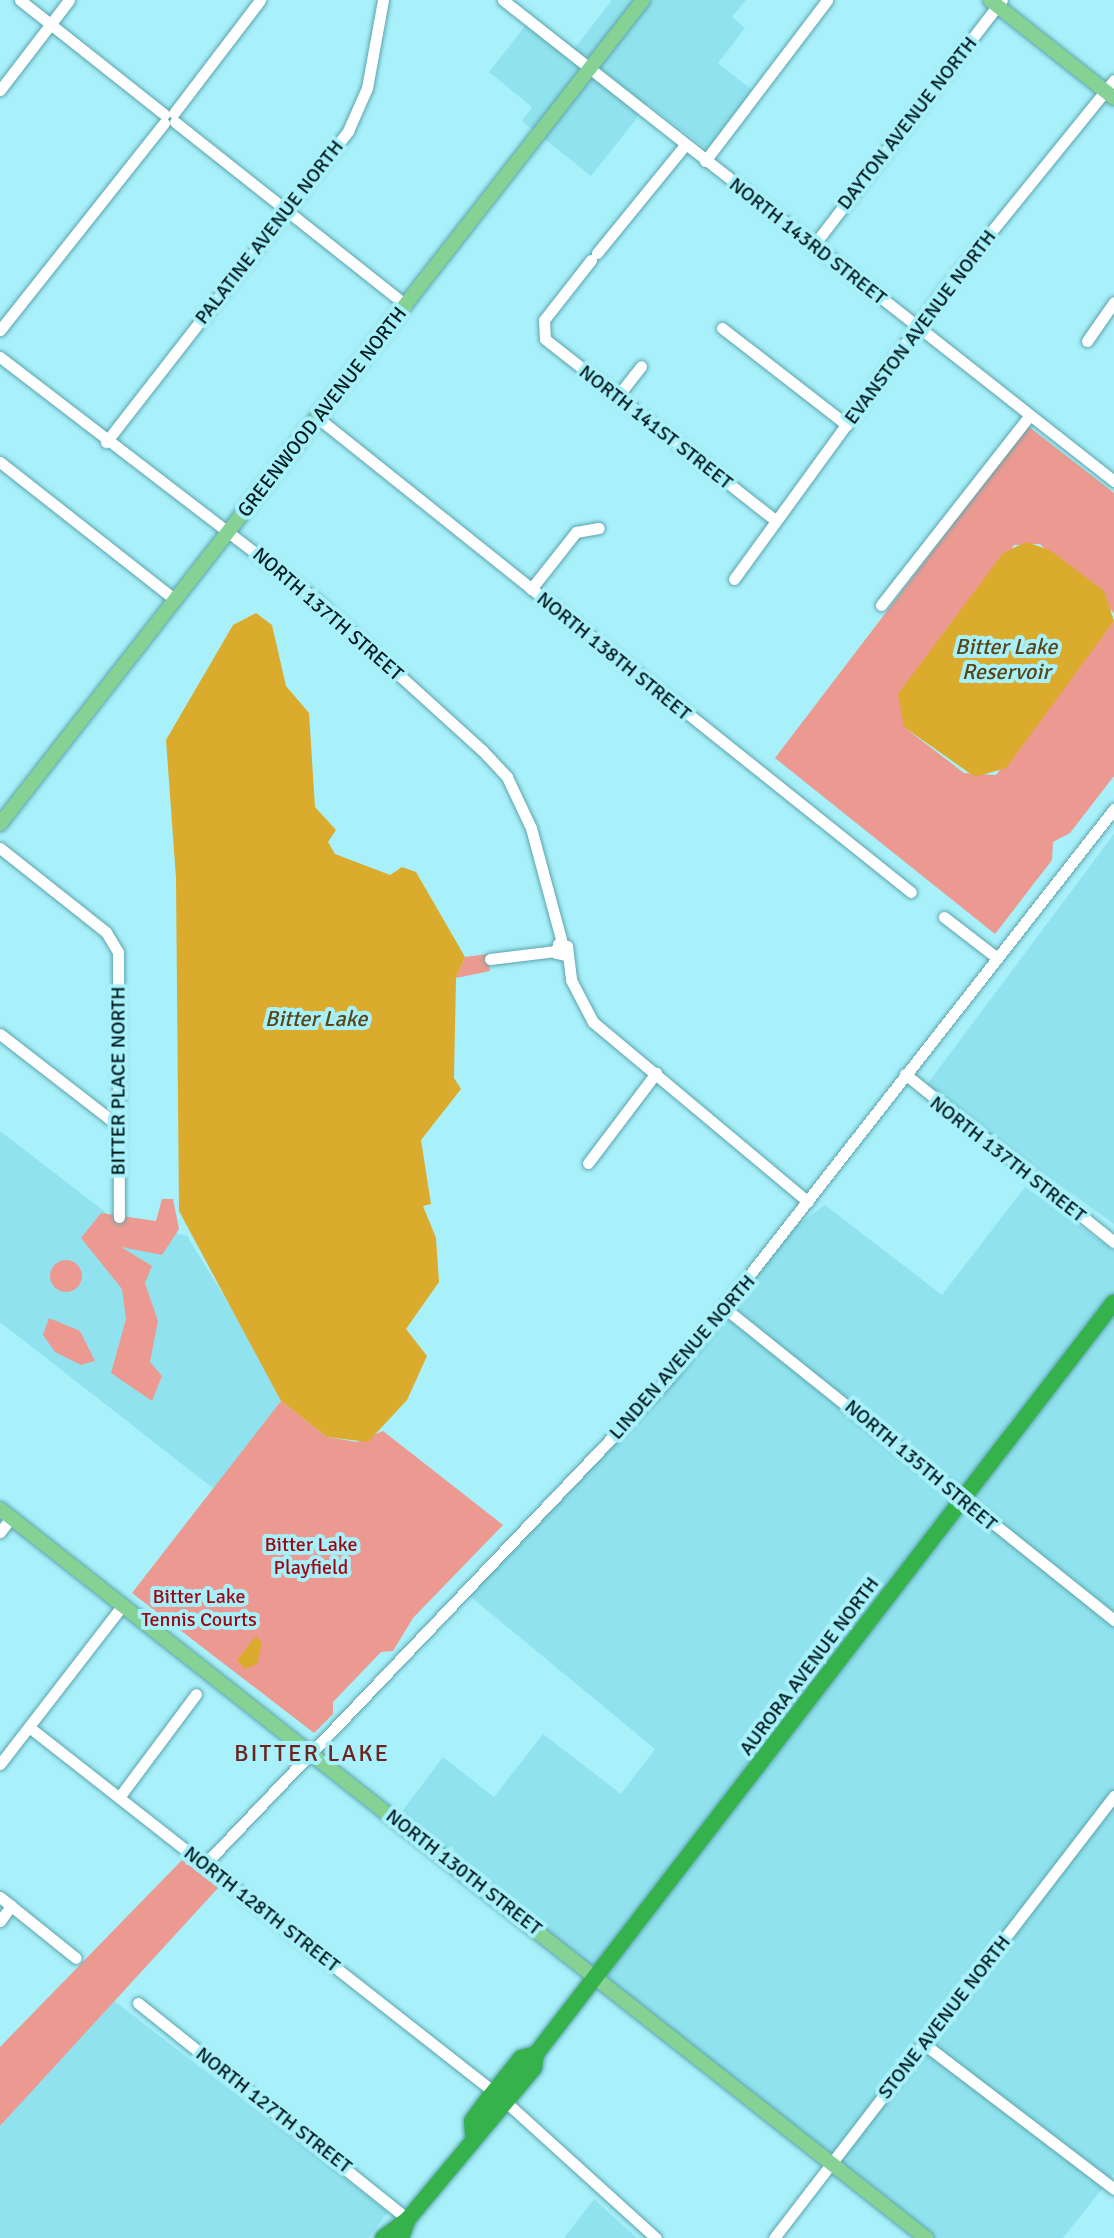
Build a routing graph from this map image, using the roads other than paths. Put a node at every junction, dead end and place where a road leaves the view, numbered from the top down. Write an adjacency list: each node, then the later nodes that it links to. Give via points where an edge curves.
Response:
1 (20, 0): 9 (street)
2 (69, 0): 9 (street)
3 (260, 0): 13 (street)
4 (383, 0): 16 (street, PALATINE AVENUE NORTH, via 362,107)
5 (503, 0): 10 (street, NORTH 143RD STREET)
6 (643, 0): 10 (main road, GREENWOOD AVENUE NORTH)
7 (827, 0): 15 (street)
8 (996, 2): 11 (main road); 17 (street, DAYTON AVENUE NORTH)
9 (51, 24): 12 (street); 13 (street)
10 (589, 70): 14 (street, NORTH 143RD STREET); 19 (main road, GREENWOOD AVENUE NORTH)
11 (1111, 89): 22 (street, EVANSTON AVENUE NORTH)
12 (0, 90)
13 (169, 118): 16 (street); 21 (street)
14 (685, 145): 15 (street, NORTH 143RD STREET); 26 (street, NORTH 141ST STREET, via 542,331)
15 (705, 161): 17 (street, NORTH 143RD STREET)
16 (287, 210): 19 (street); 30 (street, PALATINE AVENUE NORTH)
17 (813, 246): 22 (street, NORTH 143RD STREET)
18 (1114, 302): 23 (street)
19 (406, 305): 28 (main road, GREENWOOD AVENUE NORTH)
20 (722, 328): 29 (street)
21 (0, 330)
22 (921, 330): 27 (street, NORTH 143RD STREET); 29 (street, EVANSTON AVENUE NORTH)
23 (1087, 341)
24 (0, 357): 30 (street, NORTH 137TH STREET)
25 (641, 366): 26 (street)
26 (617, 397): 33 (street, NORTH 141ST STREET)
27 (1029, 416): 32 (street, NORTH 143RD STREET); 39 (street)
28 (318, 418): 35 (main road, GREENWOOD AVENUE NORTH); 37 (street, NORTH 138TH STREET)
29 (847, 425): 33 (street, EVANSTON AVENUE NORTH)
30 (106, 442): 35 (street, NORTH 137TH STREET)
31 (0, 462): 38 (street)
32 (1114, 481)
33 (775, 520): 36 (street, EVANSTON AVENUE NORTH)
34 (599, 528): 37 (street, via 576,532)
35 (225, 536): 38 (main road, GREENWOOD AVENUE NORTH); 45 (street, NORTH 137TH STREET, via 242,540 312,596 507,777 547,871)
36 (734, 579)
37 (531, 589): 43 (street, NORTH 138TH STREET)
38 (174, 599): 41 (main road, GREENWOOD AVENUE NORTH)
39 (881, 605)
40 (1114, 809): 46 (street, LINDEN AVENUE NORTH)
41 (0, 824)
42 (0, 848): 51 (street, BITTER PLACE NORTH, via 116,945)
43 (911, 892)
44 (944, 917): 46 (street)
45 (561, 950): 47 (street); 49 (street, NORTH 137TH STREET, via 584,1011)
46 (996, 957): 50 (street, LINDEN AVENUE NORTH)
47 (490, 959)
48 (0, 1034): 51 (street)
49 (656, 1073): 52 (street); 53 (street, NORTH 137TH STREET)
50 (905, 1074): 53 (street, LINDEN AVENUE NORTH); 55 (street, NORTH 137TH STREET)
51 (116, 1124): 54 (street, BITTER PLACE NORTH)
52 (588, 1163)
53 (808, 1202): 57 (street, LINDEN AVENUE NORTH)
54 (119, 1217)
55 (1114, 1242)
56 (1114, 1302): 58 (highway, AURORA AVENUE NORTH)
57 (727, 1310): 58 (street, NORTH 135TH STREET); 65 (street, LINDEN AVENUE NORTH)
58 (961, 1499): 62 (street, NORTH 135TH STREET); 74 (highway, AURORA AVENUE NORTH)
59 (6, 1514): 60 (street); 61 (main road, NORTH 130TH STREET)
60 (0, 1532)
61 (123, 1605): 64 (street); 65 (main road, NORTH 130TH STREET)
62 (1114, 1620)
63 (196, 1694): 67 (street)
64 (29, 1727): 66 (street); 67 (street, NORTH 128TH STREET)
65 (312, 1754): 69 (street, LINDEN AVENUE NORTH); 74 (main road, NORTH 130TH STREET)
66 (0, 1764)
67 (120, 1796): 69 (street, NORTH 128TH STREET)
68 (1114, 1796): 76 (street, STONE AVENUE NORTH)
69 (205, 1864): 77 (street, NORTH 128TH STREET)
70 (0, 1897): 71 (street)
71 (11, 1906): 72 (street); 73 (street)
72 (0, 1921)
73 (76, 1958)
74 (597, 1976): 77 (highway, AURORA AVENUE NORTH); 78 (main road, NORTH 130TH STREET)
75 (138, 2003): 80 (street, NORTH 127TH STREET)
76 (924, 2044): 78 (street, STONE AVENUE NORTH); 79 (street)
77 (501, 2097): 80 (highway, AURORA AVENUE NORTH); 83 (street, NORTH 128TH STREET)
78 (831, 2164): 84 (street, STONE AVENUE NORTH); 85 (main road, NORTH 130TH STREET)
79 (1114, 2189)
80 (408, 2219): 81 (highway, AURORA AVENUE NORTH); 82 (highway, AURORA AVENUE NORTH)
81 (383, 2238)
82 (401, 2238)
83 (656, 2238)
84 (774, 2238)
85 (926, 2238)

